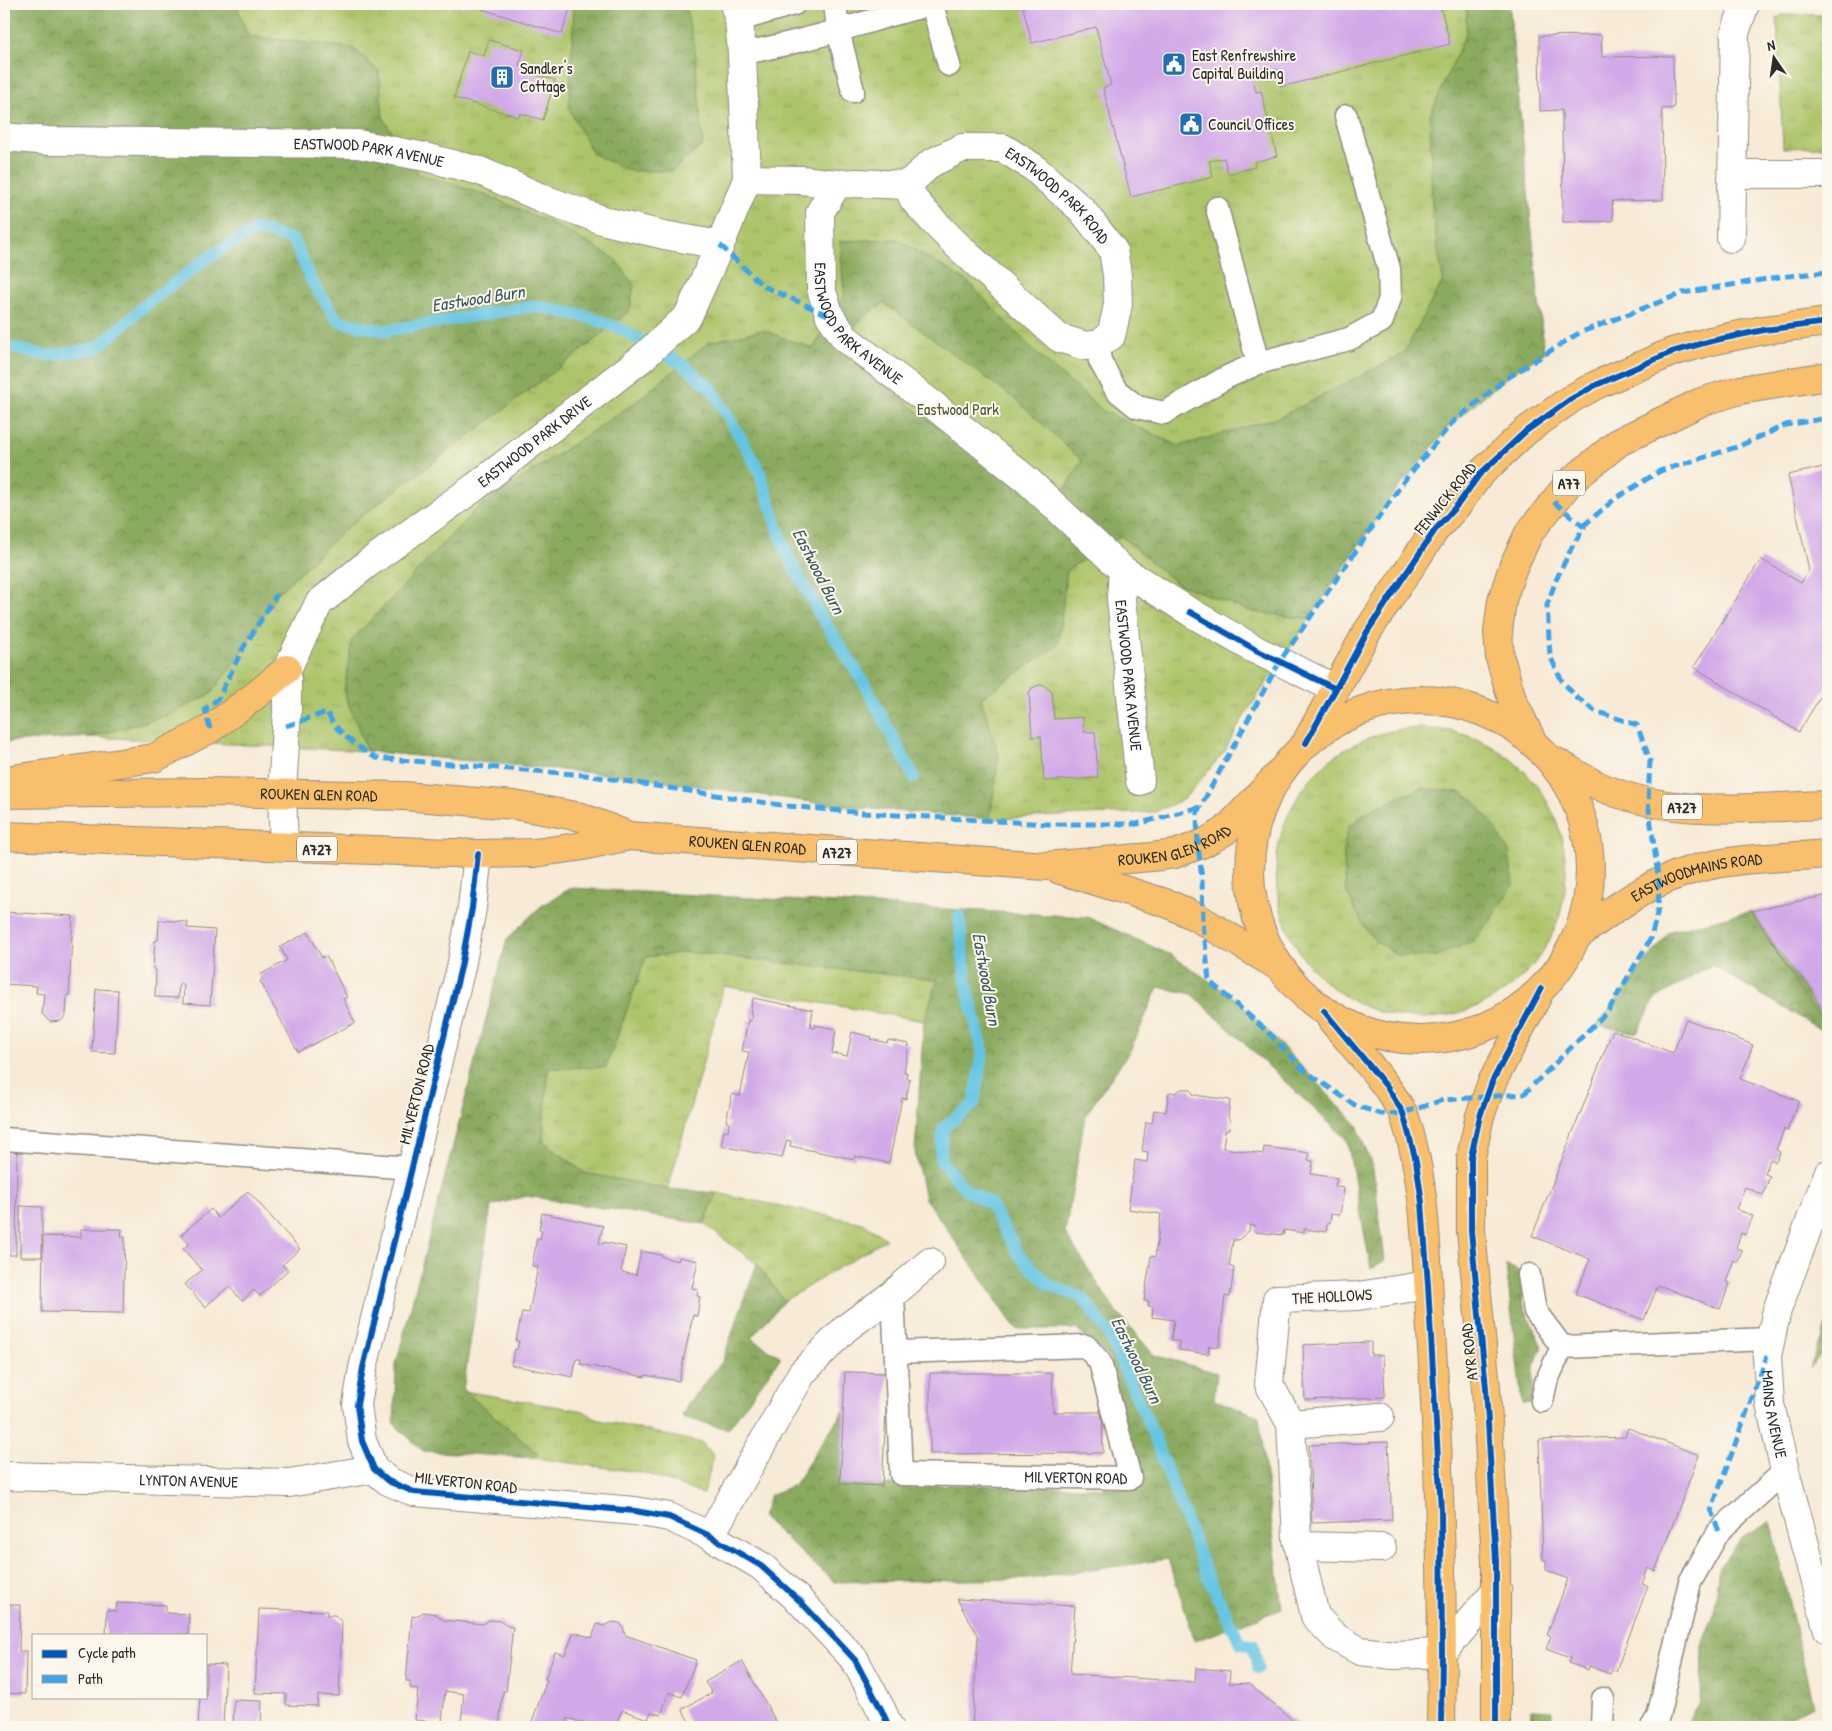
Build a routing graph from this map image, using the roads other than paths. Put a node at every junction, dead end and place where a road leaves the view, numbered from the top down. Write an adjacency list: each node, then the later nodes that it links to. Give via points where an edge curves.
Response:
1 (794, 4): 6 (lane)
2 (834, 4): 7 (lane)
3 (923, 4): 7 (lane)
4 (932, 4): 9 (lane)
5 (1745, 4): 13 (street, via 1735,33)
6 (736, 12): 8 (street, EASTWOOD PARK DRIVE)
7 (838, 30): 8 (lane); 10 (lane)
8 (742, 53): 15 (street, EASTWOOD PARK DRIVE)
9 (949, 65)
10 (853, 91)
11 (1346, 116): 23 (lane, via 1389,269 1390,298 1382,321 1349,339)
12 (4, 137): 20 (street, EASTWOOD PARK AVENUE, via 58,141 358,144 480,170 544,199 605,221)
13 (1734, 174): 14 (street); 19 (street)
14 (1828, 174)
15 (747, 179): 16 (street); 20 (street, EASTWOOD PARK DRIVE)
16 (837, 184): 17 (street); 25 (street, EASTWOOD PARK AVENUE, via 820,212 821,289 830,316 844,338 1027,480)
17 (907, 186): 22 (street, via 914,200 950,238 1059,338 1086,346); 22 (street, EASTWOOD PARK ROAD, via 931,163 962,148 1003,148 1033,167 1082,210 1113,250 1118,305 1111,336)
18 (1217, 208): 23 (lane)
19 (1731, 238)
20 (720, 245): 26 (street, EASTWOOD PARK DRIVE, via 688,316 640,360 319,603)
21 (1828, 322): 27 (main road, FENWICK ROAD, via 1764,330 1672,352 1571,399 1526,431 1479,475 1435,530 1368,632)
22 (1098, 344): 23 (lane, via 1100,360 1116,390 1136,407 1164,413 1227,376)
23 (1258, 363)
24 (1828, 376): 29 (main road, A77, via 1740,390 1701,402 1619,442 1569,483 1528,534 1513,567 1498,632 1500,658 1512,699)
25 (1124, 570): 27 (street, EASTWOOD PARK AVENUE, via 1256,650); 32 (street, EASTWOOD PARK AVENUE, via 1121,599)
26 (286, 669): 31 (main road, via 210,729 154,758); 33 (street, EASTWOOD PARK DRIVE)
27 (1336, 688): 28 (main road, FENWICK ROAD)
28 (1306, 743): 29 (main road, via 1338,721 1367,708 1415,700 1445,701 1491,715); 30 (main road)
29 (1540, 750): 35 (main road, A727, via 1605,789 1648,802 1723,808); 42 (main road, via 1569,788 1580,812 1588,843 1588,897)
30 (1277, 776): 41 (main road, ROUKEN GLEN ROAD / A727, via 1225,831 1198,846 1176,854); 43 (main road, via 1254,830 1249,874 1259,928)
31 (4, 781)
32 (1140, 781)
33 (282, 792): 34 (main road, ROUKEN GLEN ROAD); 37 (main road, ROUKEN GLEN ROAD, via 404,796 514,805 582,817); 38 (street, EASTWOOD PARK DRIVE)
34 (4, 794)
35 (1828, 805)
36 (4, 836): 38 (main road, ROUKEN GLEN ROAD / A727)
37 (629, 836): 39 (main road, ROUKEN GLEN ROAD / A727, via 534,853); 41 (main road, ROUKEN GLEN ROAD / A727)
38 (284, 848): 39 (main road, ROUKEN GLEN ROAD / A727)
39 (478, 854): 47 (street, MILVERTON ROAD, via 461,968)
40 (1828, 854): 42 (main road, EASTWOODMAINS ROAD, via 1745,860 1683,873 1627,900)
41 (1046, 866): 43 (main road, ROUKEN GLEN ROAD / A727, via 1169,904)
42 (1577, 936): 44 (main road, via 1563,963)
43 (1279, 967): 45 (main road)
44 (1541, 989): 45 (main road, via 1501,1020 1450,1038 1390,1038 1366,1032); 65 (main road, AYR ROAD, via 1492,1082 1471,1157 1471,1231 1486,1388)
45 (1324, 1011): 51 (main road, via 1387,1087 1403,1113 1416,1161)
46 (4, 1139): 47 (lane)
47 (412, 1168): 59 (street, MILVERTON ROAD, via 357,1405 362,1441)
48 (1828, 1174): 53 (street, MAINS AVENUE, via 1777,1310)
49 (930, 1262): 52 (street)
50 (1529, 1275): 54 (lane, via 1535,1311)
51 (1428, 1285): 58 (street, THE HOLLOWS, via 1358,1296 1277,1299 1269,1384); 67 (main road, via 1441,1510)
52 (893, 1294): 55 (lane, MILVERTON ROAD); 62 (street, via 846,1328 802,1373)
53 (1770, 1339): 54 (lane); 60 (street, MAINS AVENUE, via 1767,1380)
54 (1562, 1347): 56 (lane, via 1546,1382)
55 (896, 1352): 55 (lane, MILVERTON ROAD, via 1086,1346 1100,1362 1130,1478 901,1474)
56 (1542, 1401)
57 (1380, 1417): 58 (street)
58 (1291, 1424): 63 (street, THE HOLLOWS)
59 (374, 1470): 61 (street, LYNTON AVENUE, via 289,1483); 62 (street, MILVERTON ROAD, via 388,1481 414,1492 635,1511 669,1517)
60 (1785, 1471): 66 (street, MAINS AVENUE); 73 (lane, via 1719,1531 1690,1582 1658,1718)
61 (4, 1476)
62 (710, 1536): 69 (street, MILVERTON ROAD, via 760,1566 800,1601 855,1660)
63 (1299, 1546): 64 (street); 67 (street, THE HOLLOWS, via 1314,1616 1335,1637 1360,1651 1394,1655)
64 (1382, 1548)
65 (1497, 1588): 67 (street); 71 (main road, AYR ROAD)
66 (1828, 1630)
67 (1442, 1653): 70 (main road)
68 (1603, 1699): 72 (lane)
69 (889, 1727)
70 (1441, 1727)
71 (1496, 1727)
72 (1602, 1727)
73 (1652, 1727)

